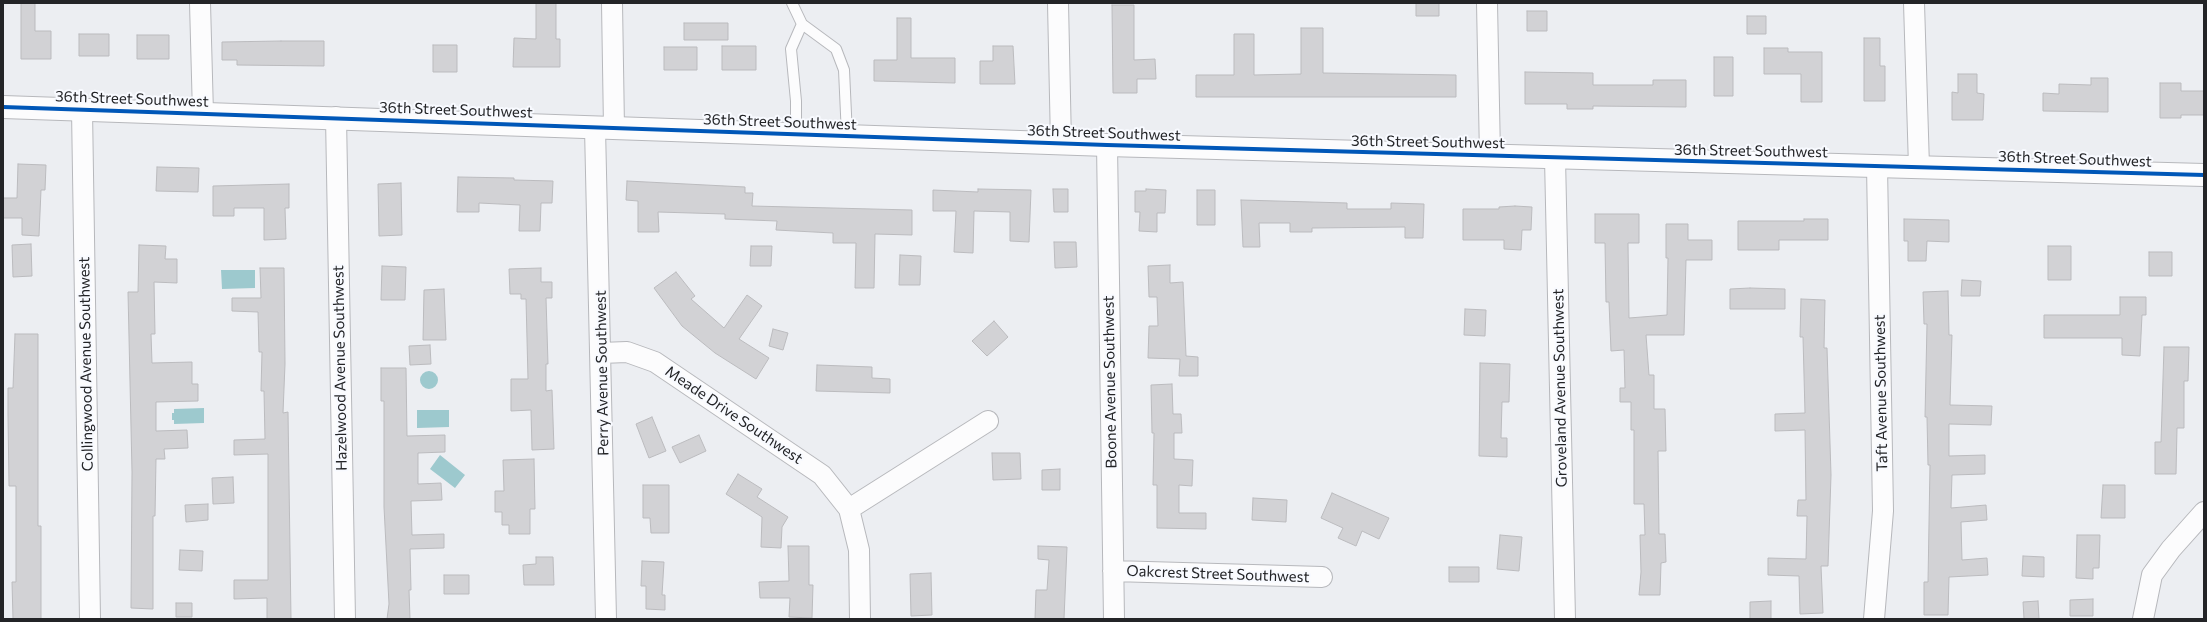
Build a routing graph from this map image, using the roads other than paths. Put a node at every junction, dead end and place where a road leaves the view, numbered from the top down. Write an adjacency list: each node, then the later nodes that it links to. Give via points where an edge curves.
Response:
1 (200, 3): 10 (street)
2 (612, 3): 12 (street, Perry Avenue Southwest)
3 (792, 3): 7 (lane)
4 (1058, 3): 15 (street)
5 (1487, 3): 17 (street)
6 (1914, 3): 20 (street)
7 (802, 24): 13 (lane, via 791,49); 14 (lane, via 836,49 844,70)
8 (3, 107): 9 (street, 36th Street Southwest)
9 (82, 110): 10 (street, 36th Street Southwest); 28 (street, Collingwood Avenue Southwest)
10 (202, 114): 11 (street, 36th Street Southwest)
11 (336, 117): 12 (street, 36th Street Southwest); 29 (street, Hazelwood Avenue Southwest)
12 (605, 128): 13 (street, 36th Street Southwest); 22 (street, Perry Avenue Southwest)
13 (796, 134): 14 (street, 36th Street Southwest)
14 (846, 136): 15 (street, 36th Street Southwest)
15 (1061, 144): 16 (street, 36th Street Southwest)
16 (1107, 145): 17 (street, 36th Street Southwest); 26 (street, Boone Avenue Southwest)
17 (1490, 156): 18 (street, 36th Street Southwest)
18 (1555, 158): 19 (street, 36th Street Southwest); 33 (street, Groveland Avenue Southwest)
19 (1878, 166): 20 (street, 36th Street Southwest); 34 (street, Taft Avenue Southwest, via 1883,511)
20 (1919, 167): 21 (street, 36th Street Southwest)
21 (2204, 175)
22 (602, 353): 24 (street, Meade Drive Southwest, via 627,352 656,362 822,475); 30 (street, Perry Avenue Southwest)
23 (988, 421): 24 (street)
24 (849, 508): 31 (street, via 859,550)
25 (2204, 512): 35 (street, via 2152,575)
26 (1113, 571): 27 (street, Oakcrest Street Southwest); 32 (street, Boone Avenue Southwest)
27 (1322, 577)
28 (90, 619)
29 (345, 619)
30 (606, 619)
31 (860, 619)
32 (1114, 619)
33 (1565, 619)
34 (1874, 619)
35 (2143, 619)

